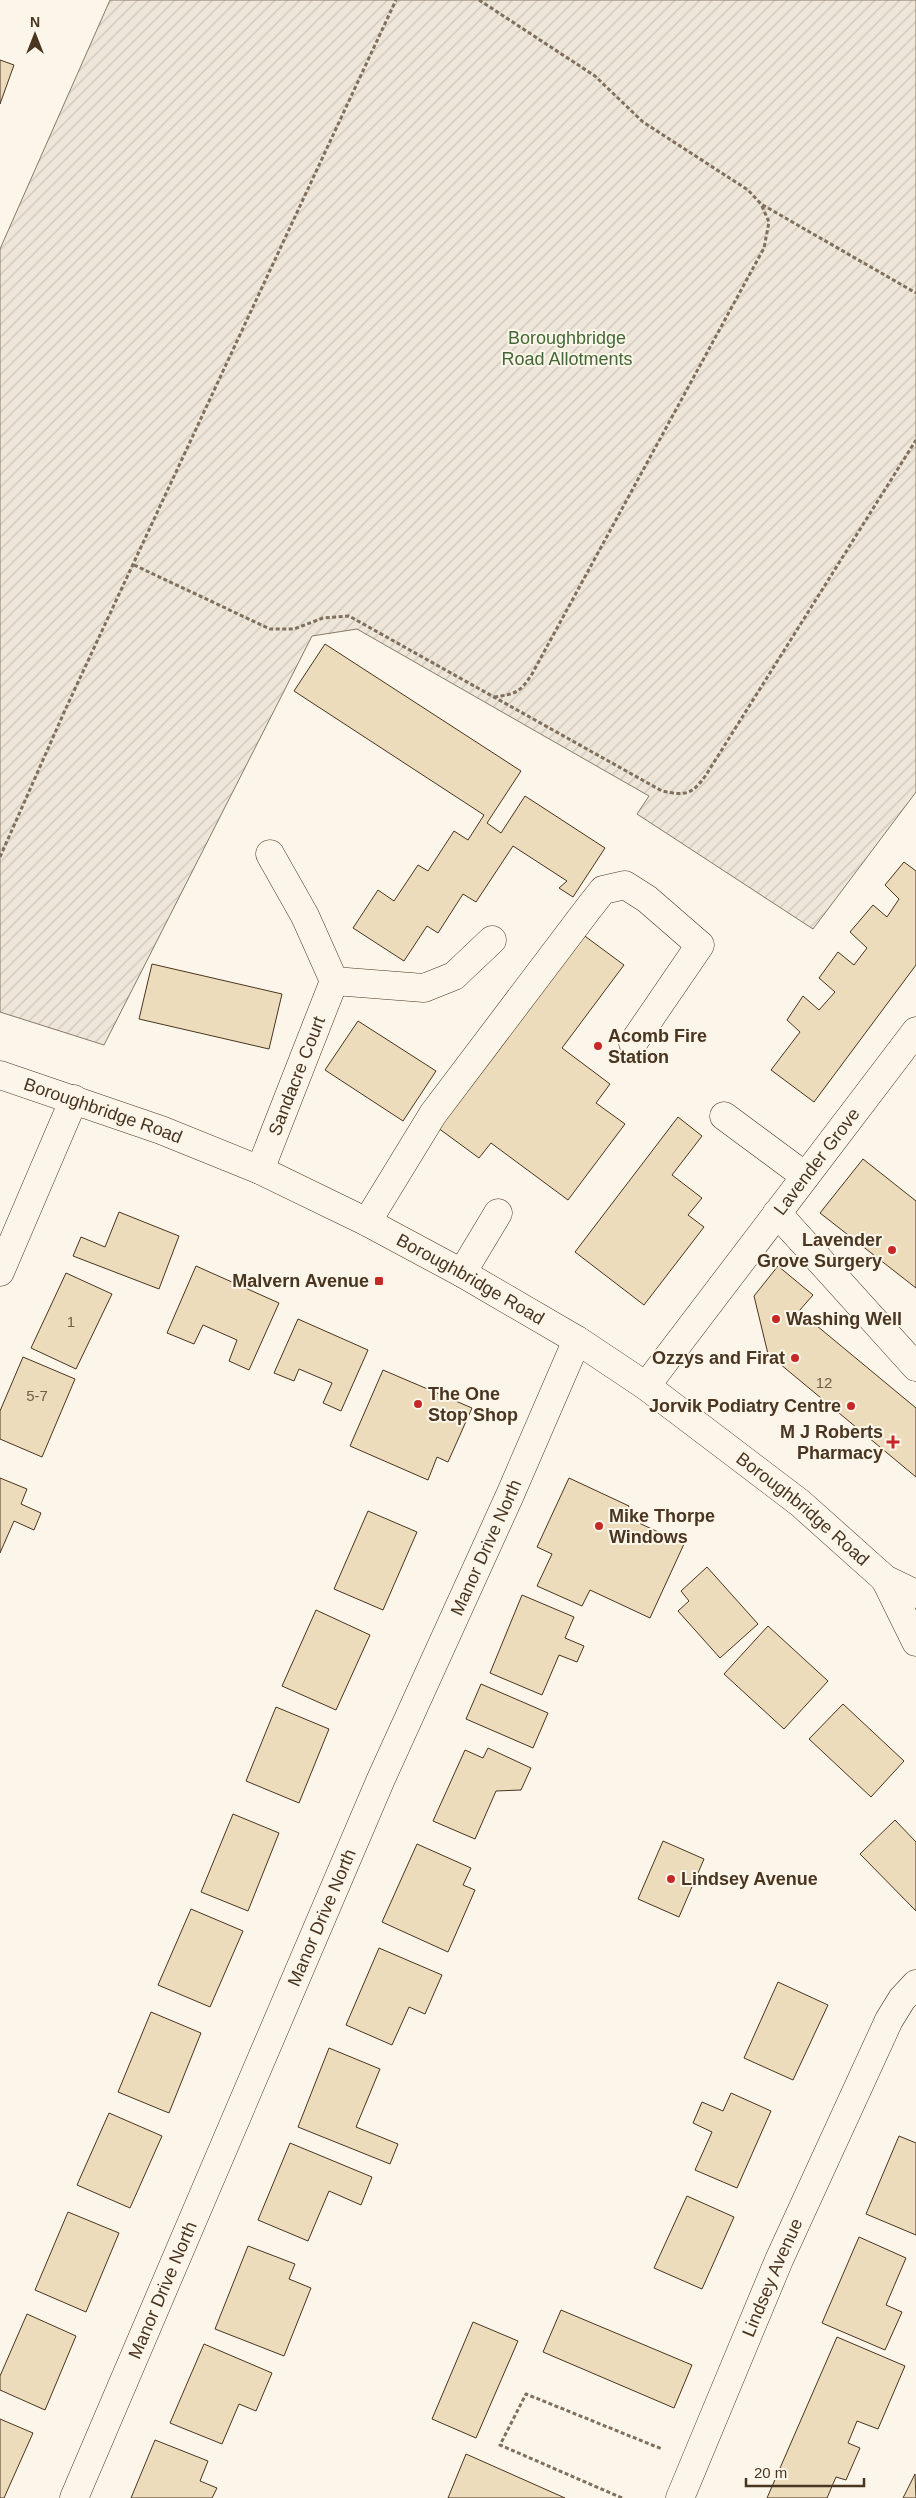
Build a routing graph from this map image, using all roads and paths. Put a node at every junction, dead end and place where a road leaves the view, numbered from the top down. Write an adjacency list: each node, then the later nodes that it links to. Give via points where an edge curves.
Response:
1 (396, 0): 6 (path)
2 (479, 0): 3 (path, via 595,76 643,122 748,190)
3 (760, 204): 4 (path); 7 (path, via 769,222 764,248 532,674 522,689)
4 (916, 293)
5 (916, 440): 7 (path, via 696,789 680,794 662,790)
6 (134, 564): 7 (path, via 270,629 294,629 323,618 349,616); 9 (path)
7 (493, 697)
8 (270, 854): 11 (street, via 305,916)
9 (0, 857)
10 (492, 940): 11 (street, via 454,976 424,988)
11 (334, 981): 17 (street, Sandacre Court)
12 (916, 1032): 18 (street, Lavender Grove)
13 (633, 1043): 21 (street, via 700,945 647,899 625,885 603,890 433,1114)
14 (0, 1075): 15 (street, Boroughbridge Road)
15 (74, 1099): 17 (street, Boroughbridge Road); 22 (street)
16 (724, 1116): 18 (street)
17 (260, 1170): 21 (street, Boroughbridge Road)
18 (806, 1176): 20 (street, Lavender Grove)
19 (498, 1213): 23 (street)
20 (777, 1213): 25 (street); 26 (street, Lavender Grove)
21 (367, 1222): 23 (street, Boroughbridge Road)
22 (0, 1272)
23 (462, 1273): 24 (street, Boroughbridge Road)
24 (577, 1340): 26 (street, Boroughbridge Road); 32 (street, Manor Drive North, via 381,1779)
25 (916, 1368)
26 (646, 1386): 27 (street, Boroughbridge Road, via 800,1504)
27 (885, 1579): 28 (street, Boroughbridge Road); 29 (street, Boroughbridge Road)
28 (916, 1594)
29 (916, 1642)
30 (916, 1984): 31 (street, Lindsey Avenue, via 889,2020 779,2260)
31 (696, 2462): 33 (path, via 526,2394 500,2445); 34 (street, Lindsey Avenue)
32 (74, 2498)
33 (622, 2498)
34 (680, 2498)

